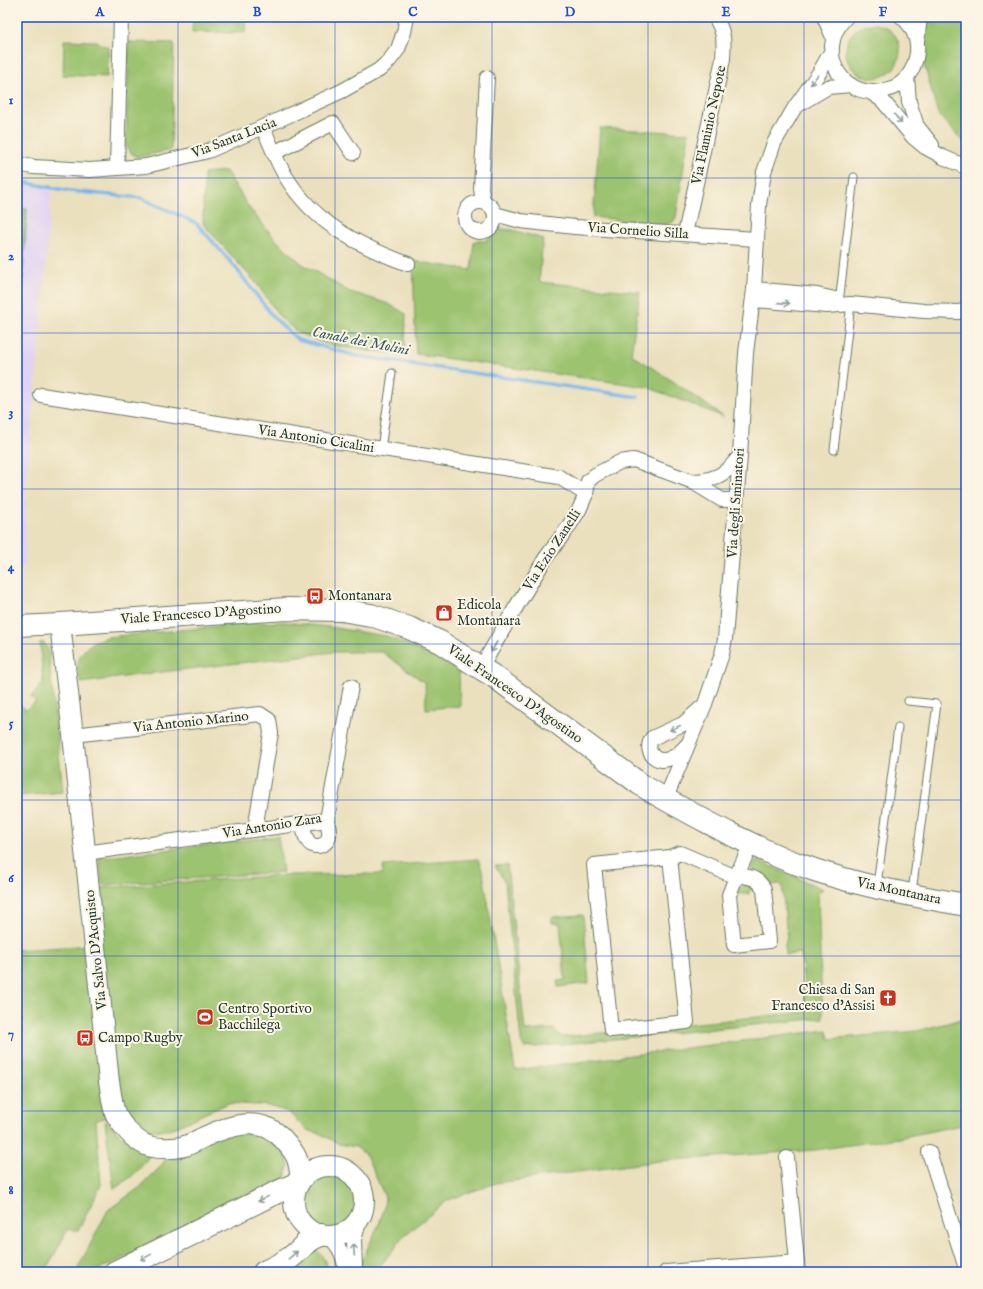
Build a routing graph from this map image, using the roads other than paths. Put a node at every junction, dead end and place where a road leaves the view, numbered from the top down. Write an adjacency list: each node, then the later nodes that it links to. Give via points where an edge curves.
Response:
1 (121, 17): 22 (street)
2 (407, 17): 16 (street, Via Santa Lucia, via 398,49 379,70 342,91)
3 (715, 17): 26 (street, Via Flaminio Nepote, via 722,30 723,59)
4 (824, 17): 8 (street)
5 (846, 17): 8 (street, via 839,24)
6 (902, 17): 9 (street, via 913,30)
7 (920, 17): 9 (street)
8 (833, 37): 10 (street)
9 (917, 42): 11 (street, via 914,66)
10 (831, 52): 13 (street, via 834,65); 15 (street, Via degli Sminatori, one-way to 15)
11 (907, 77): 14 (street, via 897,86 884,91); 19 (street, via 909,102 917,126)
12 (487, 78): 24 (street)
13 (851, 85): 14 (street); 15 (street, via 828,87)
14 (870, 92): 19 (street, one-way to 19, via 882,100 913,137)
15 (794, 107): 27 (street, Via degli Sminatori, via 774,143 764,172)
16 (263, 127): 17 (street); 22 (street, Via Santa Lucia, via 208,151 146,166)
17 (274, 153): 18 (street, via 333,123); 28 (street, via 293,188 311,209 331,226 376,252)
18 (353, 153)
19 (943, 157): 21 (street)
20 (17, 164): 22 (street, Via Santa Lucia, via 90,170)
21 (966, 167)
22 (117, 168)
23 (854, 177): 30 (lane)
24 (480, 198): 25 (street, Via Cornelio Silla, via 491,206); 25 (street, via 470,205 465,214 466,223 473,230 482,232 487,231)
25 (494, 219): 26 (street, Via Cornelio Silla)
26 (685, 234): 27 (street, Via Cornelio Silla)
27 (756, 239): 29 (street, Via degli Sminatori)
28 (408, 264)
29 (753, 294): 30 (street); 36 (street, Via degli Sminatori, via 746,353)
30 (843, 303): 31 (street, via 924,311); 35 (lane)
31 (966, 310)
32 (392, 373): 34 (lane)
33 (41, 395): 34 (street, Via Antonio Cicalini)
34 (381, 449): 38 (street, Via Antonio Cicalini, via 559,477)
35 (834, 450)
36 (740, 456): 37 (street, via 720,475 701,481); 39 (street, Via degli Sminatori)
37 (691, 481): 38 (street, via 634,460 610,466 601,480); 39 (street, via 722,500)
38 (586, 494): 42 (street, Via Ezio Zanelli, one-way to 42, via 579,510 545,559)
39 (736, 500): 45 (street, Via degli Sminatori, via 725,639)
40 (60, 624): 41 (street, Viale Francesco D'Agostino); 42 (main road, Viale Francesco D'Agostino, via 287,609 341,610 371,615 409,628 440,642); 47 (street, Via Salvo D'Acquisto)
41 (17, 626)
42 (481, 668): 49 (main road, Viale Francesco D'Agostino)
43 (351, 686): 50 (street, Via Antonio Zara)
44 (908, 701): 59 (lane, via 937,704)
45 (705, 704): 48 (street, Via degli Sminatori); 48 (street, Via degli Sminatori, one-way to 48, via 683,724 652,738 649,750 653,756 663,760 670,759)
46 (898, 727): 58 (lane)
47 (73, 734): 52 (street, Via Antonio Marino, via 260,714 269,720 271,733); 54 (street, Via Salvo D'Acquisto)
48 (687, 746): 49 (street, Via degli Sminatori)
49 (665, 800): 53 (main road, Viale Francesco D'Agostino)
50 (327, 820): 51 (street, Via Antonio Zara); 51 (street, via 330,832 328,839 318,846 308,843)
51 (303, 823): 52 (street, Via Antonio Zara)
52 (255, 829): 54 (street, Via Antonio Zara)
53 (751, 844): 56 (main road, Viale Francesco D'Agostino, via 794,863); 57 (street)
54 (85, 853): 61 (street, Via Salvo D'Acquisto, via 109,1082 116,1114 128,1133 146,1145 167,1148 185,1146 244,1124 258,1124)
55 (670, 857): 55 (street, via 594,865 611,1030 687,1022); 57 (street, via 680,853)
56 (833, 876): 58 (main road, Via Montanara)
57 (736, 877): 57 (street, via 748,876 760,881 764,889 770,941 734,945 730,895)
58 (876, 888): 59 (main road, Via Montanara)
59 (911, 895): 60 (main road, Via Montanara)
60 (966, 905)
61 (276, 1132): 64 (street, via 289,1137 316,1161); 65 (street, Via Salvo D'Acquisto, via 298,1159)
62 (929, 1152): 69 (street)
63 (787, 1158): 68 (street)
64 (336, 1167): 65 (street, via 319,1167); 66 (street, via 349,1172 363,1193 364,1203)
65 (300, 1181): 67 (street, Via Salvo D'Acquisto, via 293,1200 297,1216 306,1228); 70 (main road, one-way to 70)
66 (360, 1218): 67 (street, via 345,1232 335,1236); 73 (street, one-way to 66, via 354,1240)
67 (324, 1236): 71 (main road, one-way to 67, via 280,1265 309,1240); 72 (street, via 335,1242 342,1253)
68 (797, 1267): 74 (street)
69 (966, 1268)
70 (115, 1272)
71 (264, 1272)
72 (346, 1272)
73 (354, 1272)
74 (666, 1272)

